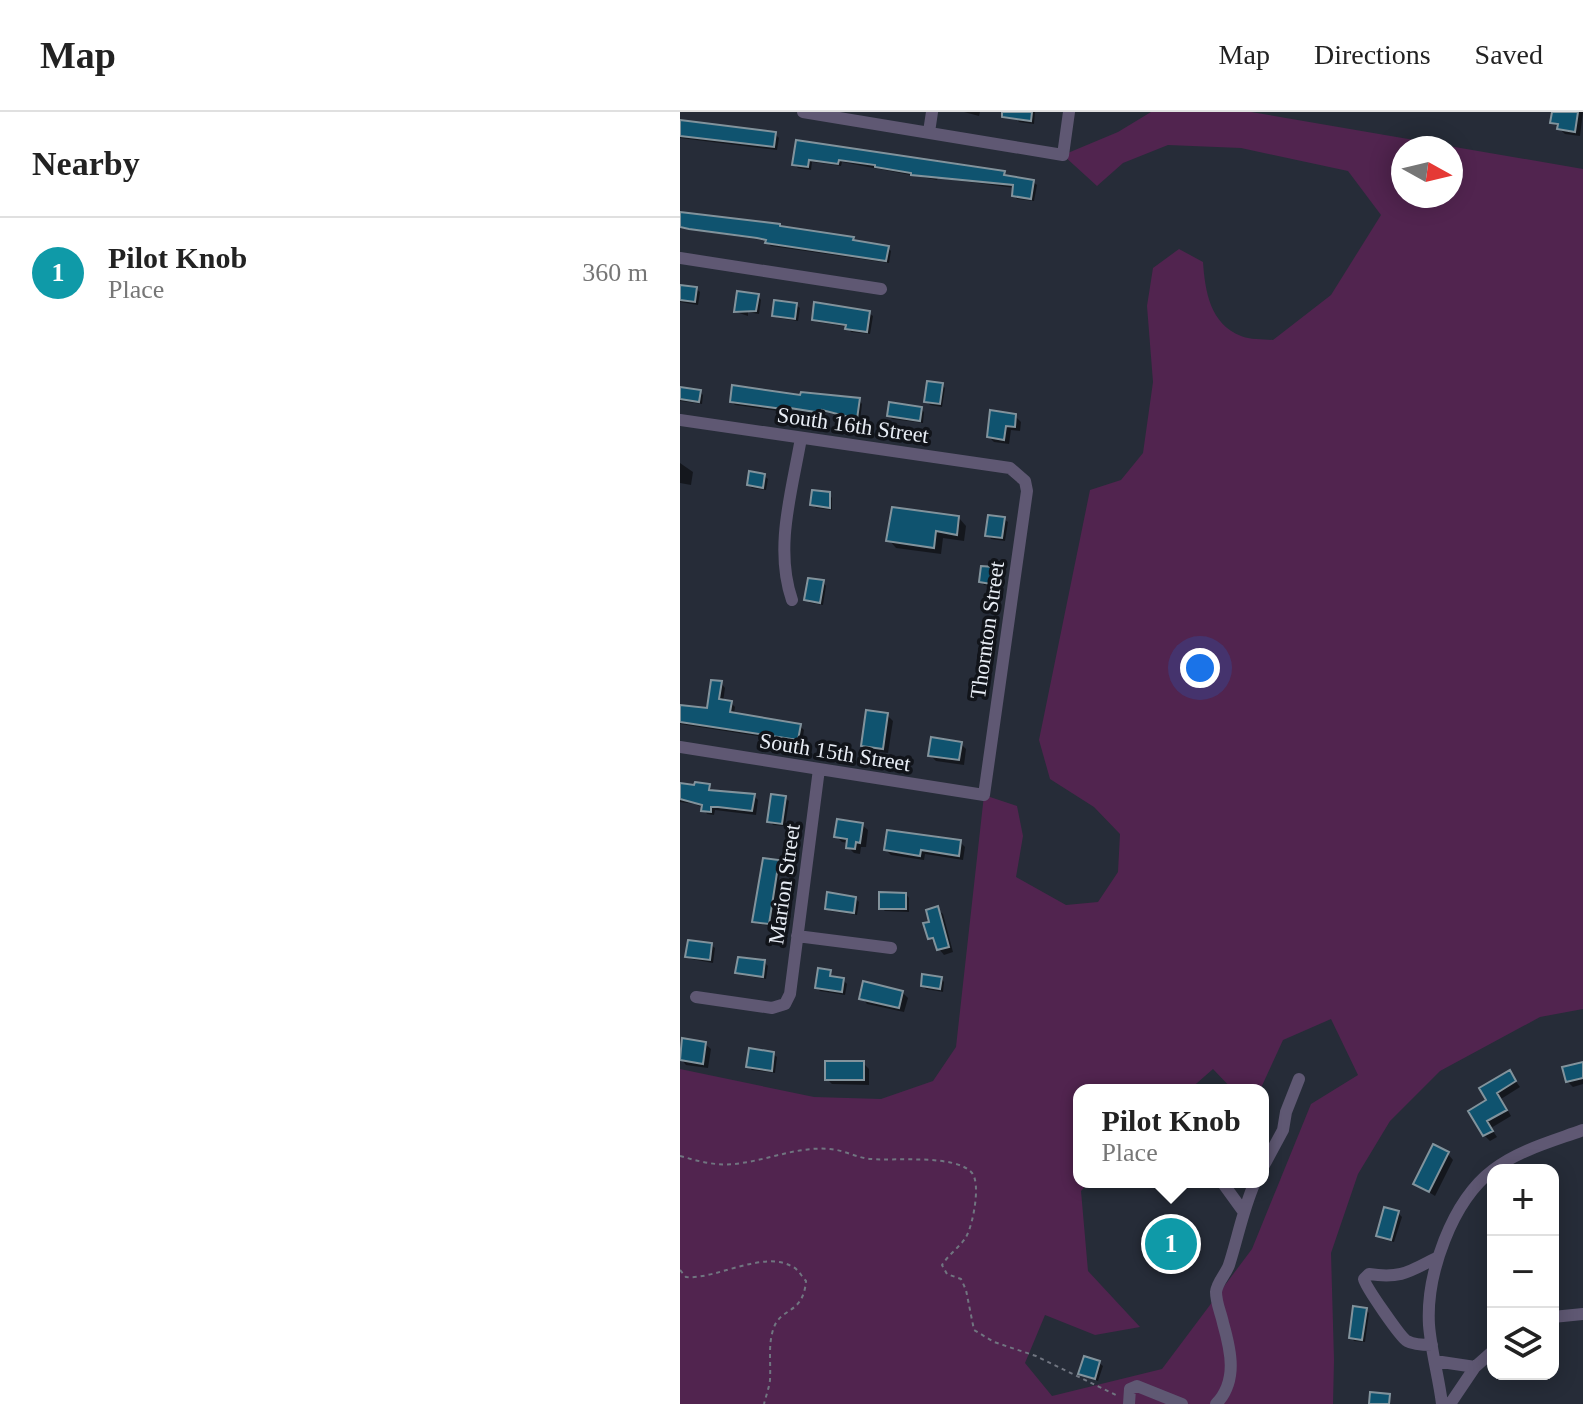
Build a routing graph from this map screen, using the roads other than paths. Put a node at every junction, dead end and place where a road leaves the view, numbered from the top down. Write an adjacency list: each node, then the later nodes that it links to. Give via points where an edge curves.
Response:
1 (805, 112): 4 (street)
2 (932, 112): 4 (street)
3 (1069, 112): 4 (street, via 1063,155)
4 (929, 132)
5 (680, 258): 6 (street)
6 (881, 289)
7 (680, 420): 8 (street, South 16th Street)
8 (801, 438): 9 (street, South 16th Street); 10 (street, via 783,554)
9 (1018, 473): 13 (street, Thornton Street, via 1027,491)
10 (792, 600)
11 (680, 747): 12 (street, South 15th Street)
12 (819, 769): 13 (street, South 15th Street); 14 (street, Marion Street)
13 (984, 795)
14 (797, 936): 15 (street); 16 (street, Marion Street, via 785,1004 772,1008)
15 (891, 948)
16 (696, 997)
17 (1299, 1079): 19 (street)
18 (1583, 1130): 23 (street, via 1514,1156 1479,1181)
19 (1269, 1156)
20 (1226, 1188): 22 (street)
21 (1253, 1188): 22 (street)
22 (1243, 1211): 32 (street, via 1228,1269 1216,1288 1232,1376)
23 (1438, 1257): 26 (street, via 1429,1298); 26 (street, via 1410,1273 1369,1274 1364,1279 1365,1288 1404,1341)
24 (1583, 1314): 25 (street)
25 (1559, 1316)
26 (1432, 1345): 28 (street)
27 (1487, 1356): 29 (street)
28 (1435, 1361): 29 (street); 33 (street)
29 (1475, 1367): 34 (street)
30 (1129, 1403): 31 (street, via 1130,1389 1137,1386)
31 (1182, 1404)
32 (1216, 1404)
33 (1442, 1404)
34 (1450, 1404)

